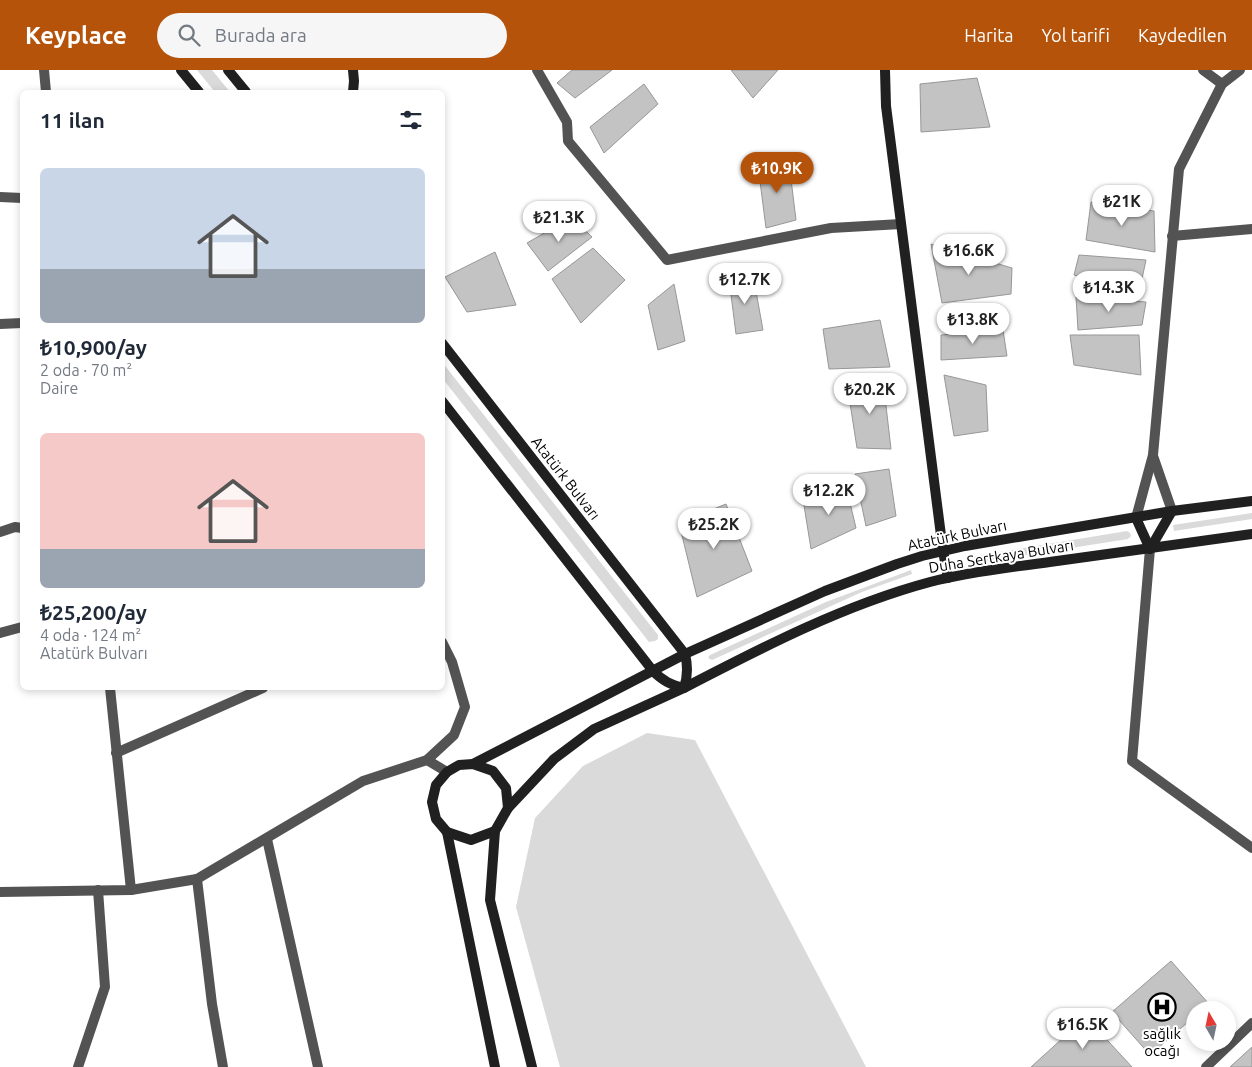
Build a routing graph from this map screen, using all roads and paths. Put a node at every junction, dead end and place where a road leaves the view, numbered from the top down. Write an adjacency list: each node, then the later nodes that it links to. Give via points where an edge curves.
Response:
1 (44, 70): 10 (street)
2 (181, 70): 11 (main road)
3 (228, 70): 12 (main road)
4 (353, 70): 13 (main road)
5 (537, 70): 16 (street, via 567,122 568,141 668,260 831,228)
6 (886, 70): 16 (main road, via 886,106)
7 (1203, 70): 9 (street)
8 (1240, 70): 9 (street)
9 (1222, 84): 18 (street, via 1179,169)
10 (46, 90)
11 (197, 90)
12 (244, 90)
13 (353, 90)
14 (0, 197): 15 (street)
15 (20, 198)
16 (902, 224): 31 (main road)
17 (1252, 229): 18 (street)
18 (1172, 236): 23 (street)
19 (20, 323): 20 (street)
20 (0, 324)
21 (445, 347): 36 (main road, Atatürk Bulvarı)
22 (445, 405): 37 (main road)
23 (1153, 455): 25 (street); 26 (street)
24 (1252, 501): 25 (main road, Atatürk Bulvarı)
25 (1172, 512): 26 (main road, Atatürk Bulvarı); 30 (main road)
26 (1136, 518): 30 (main road); 31 (main road, Atatürk Bulvarı)
27 (20, 528): 28 (street)
28 (0, 532)
29 (1252, 534): 30 (main road, Duha Sertkaya Bulvarı)
30 (1150, 549): 32 (main road, Duha Sertkaya Bulvarı); 49 (street, via 1132,761)
31 (943, 551): 32 (main road); 36 (main road, Atatürk Bulvarı, via 825,591)
32 (948, 578): 38 (main road, Duha Sertkaya Bulvarı, via 838,614)
33 (20, 628): 34 (street)
34 (0, 633)
35 (445, 648): 42 (street, via 465,707 454,735)
36 (685, 654): 37 (main road, Atatürk Bulvarı); 38 (main road, via 687,677)
37 (653, 671): 38 (main road, via 664,682); 43 (main road, Atatürk Bulvarı)
38 (684, 688): 45 (main road, Duha Sertkaya Bulvarı, via 594,729 554,759)
39 (110, 690): 41 (street)
40 (258, 690): 41 (street)
41 (116, 753): 52 (street)
42 (427, 760): 44 (street); 48 (street, via 364,781)
43 (474, 764): 44 (main road, via 459,765); 45 (main road, via 493,771 506,788)
44 (446, 772): 47 (main road, via 436,786 432,802 436,819)
45 (508, 808): 46 (main road)
46 (495, 831): 47 (main road, via 471,840); 59 (main road, via 490,900)
47 (447, 832): 58 (main road)
48 (266, 839): 50 (street); 57 (street)
49 (1252, 848)
50 (197, 878): 52 (street); 56 (street)
51 (98, 890): 52 (street); 53 (street); 55 (street, via 105,987)
52 (130, 890)
53 (0, 892)
54 (1252, 1023): 60 (street)
55 (78, 1067)
56 (223, 1067)
57 (318, 1067)
58 (495, 1067)
59 (532, 1067)
60 (1206, 1067)

